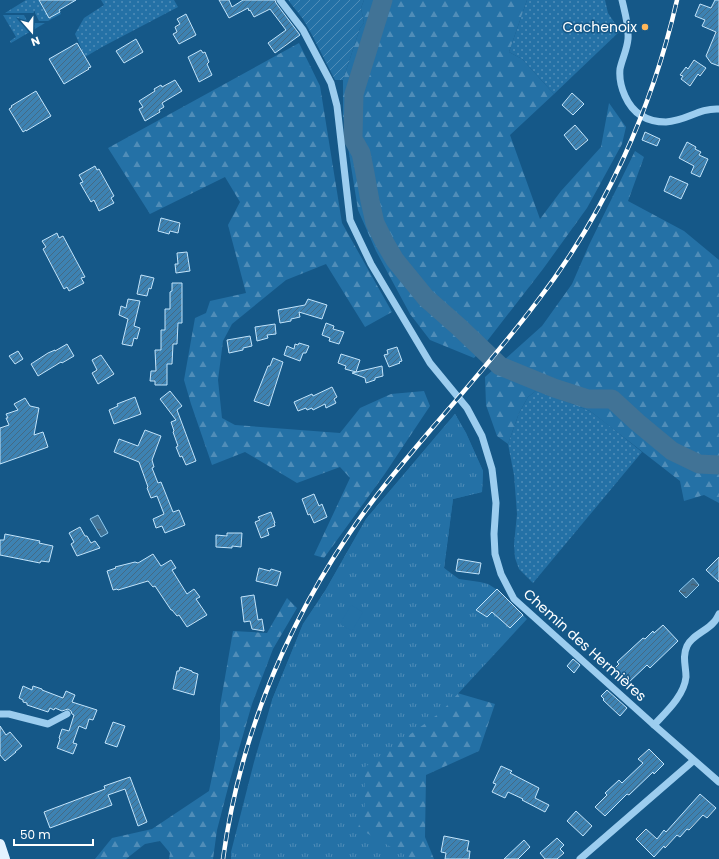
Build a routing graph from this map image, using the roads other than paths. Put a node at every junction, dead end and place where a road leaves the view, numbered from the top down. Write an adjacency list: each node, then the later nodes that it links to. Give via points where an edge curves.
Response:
1 (280, 0): 7 (street, Chemin des Hermières, via 303,30 331,84 337,106 350,220 371,264 430,363 467,408 482,436 492,469 496,503 495,554 501,574 514,599)
2 (622, 0): 3 (street, via 628,40 620,81 626,99 635,111 654,121 667,122 680,120 705,110)
3 (719, 109)
4 (719, 614): 7 (street, via 708,628 690,640 684,655 685,685)
5 (0, 714): 6 (street, via 48,724)
6 (67, 714)
7 (654, 725): 8 (street, Chemin des Hermières)
8 (693, 761): 9 (street, Chemin des Hermières); 11 (street)
9 (719, 782)
10 (0, 844): 12 (main road)
11 (589, 856): 13 (street)
12 (5, 859)
13 (580, 859)

